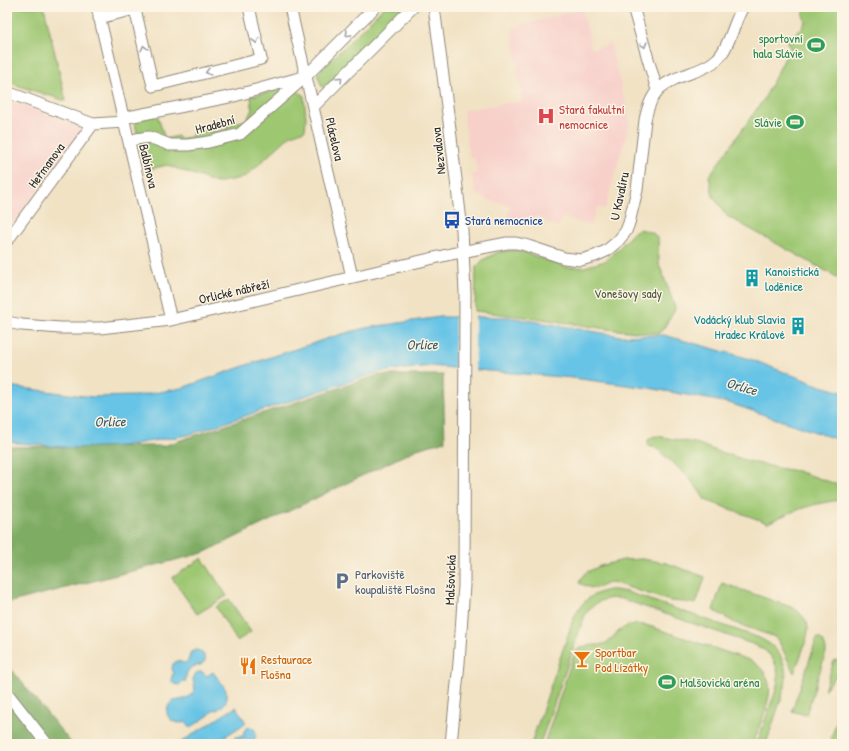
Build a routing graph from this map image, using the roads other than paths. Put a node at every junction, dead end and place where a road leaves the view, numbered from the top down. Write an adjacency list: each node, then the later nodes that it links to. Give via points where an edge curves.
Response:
1 (97, 7): 9 (street, Balbínova)
2 (249, 7): 9 (street, one-way to 9, via 261,59 153,86 135,9)
3 (290, 7): 10 (street, Plácelova)
4 (375, 7): 10 (street, Hradební, one-way to 10)
5 (413, 7): 13 (street, one-way to 5)
6 (434, 7): 18 (street, Nezvalova)
7 (633, 7): 11 (street, one-way to 11)
8 (743, 7): 11 (street, via 719,58 711,65 666,83)
9 (99, 18): 14 (street, Balbínova)
10 (306, 76): 13 (street, Plácelova); 14 (street, Hradební, via 234,96); 16 (street, Hradební, via 240,134 188,145 170,145 149,137)
11 (657, 90): 18 (street, U Kavalíru, via 647,109 637,190 629,223 618,241 606,251 581,260 564,258 516,243)
12 (7, 92): 15 (street, Hradební)
13 (313, 107): 19 (street, Plácelova)
14 (124, 120): 15 (street, Hradební); 20 (street, Balbínova)
15 (93, 124): 17 (street, Heřmanova)
16 (136, 139)
17 (7, 241)
18 (463, 252): 19 (street, Orlické nábřeží); 22 (street, Nezvalova)
19 (352, 277): 20 (street, Orlické nábřeží)
20 (171, 320): 21 (street, Orlické nábřeží, via 100,328 60,328)
21 (7, 322)
22 (465, 396): 25 (street, Malšovická, via 464,585)
23 (7, 693): 24 (street)
24 (47, 744)
25 (452, 744)

